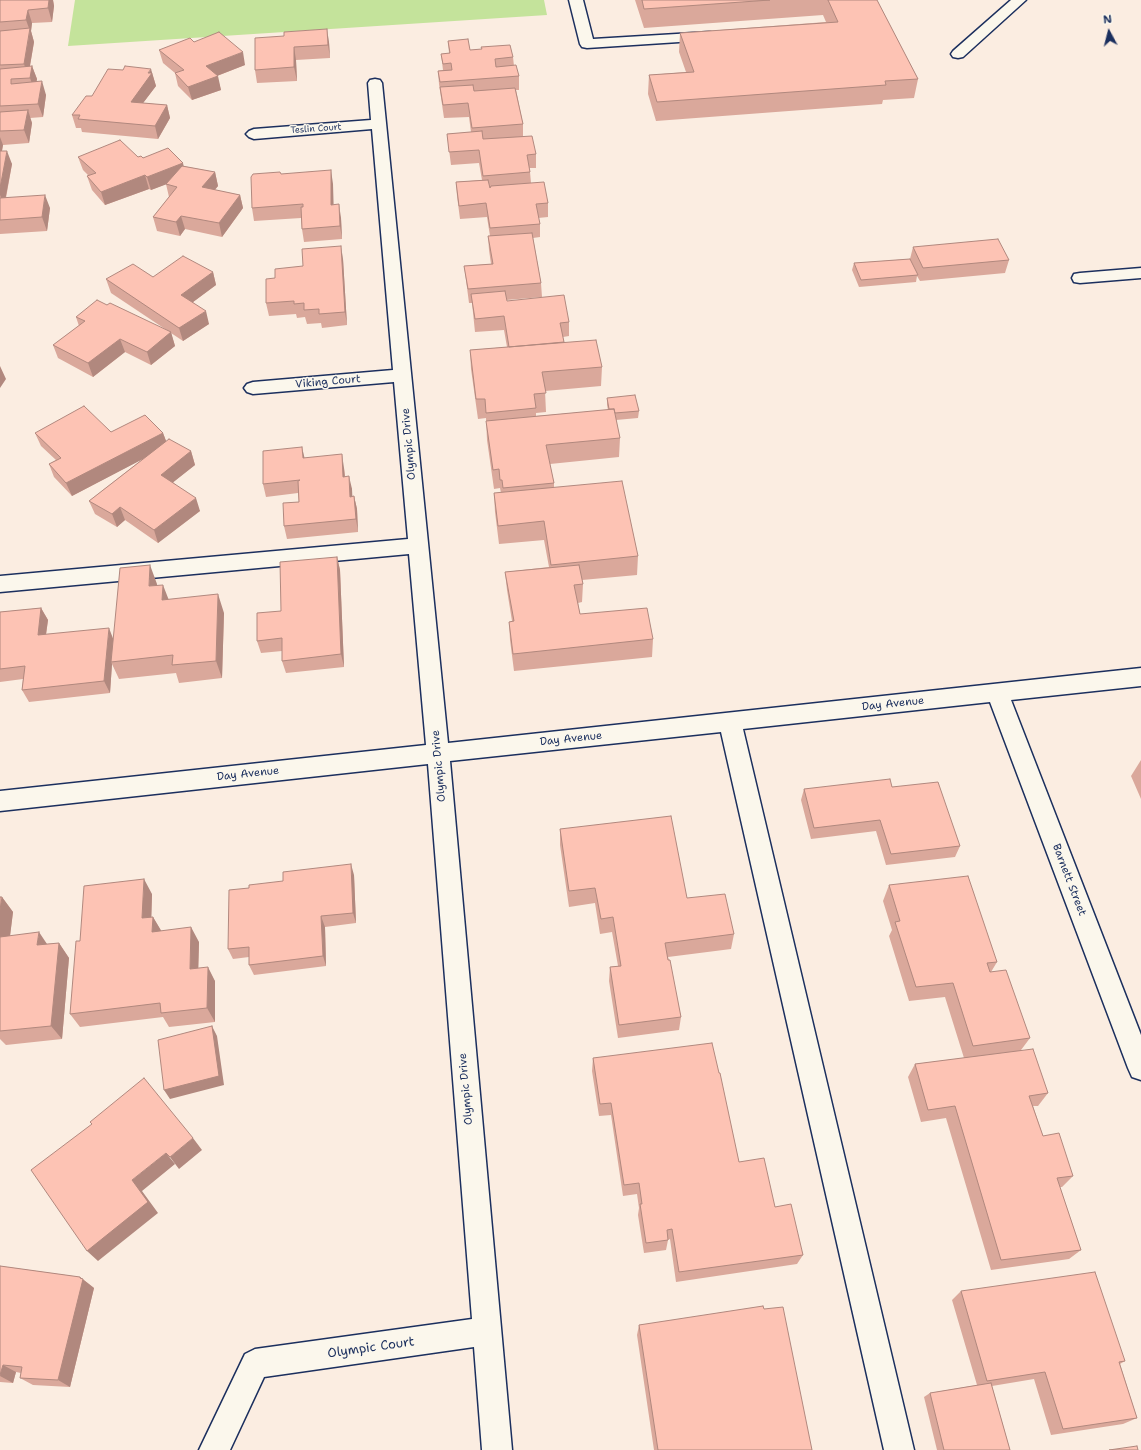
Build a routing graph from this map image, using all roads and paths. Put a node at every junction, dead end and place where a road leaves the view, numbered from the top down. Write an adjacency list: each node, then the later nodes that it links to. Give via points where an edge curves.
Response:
1 (576, 0): 3 (street, via 587,44)
2 (1019, 0): 4 (street)
3 (721, 36)
4 (958, 54)
5 (375, 83): 6 (street, Olympic Drive)
6 (379, 124): 7 (street, Teslin Court); 10 (street, Olympic Drive)
7 (254, 134)
8 (1141, 273): 9 (street)
9 (1080, 278)
10 (402, 375): 11 (street, Viking Court); 12 (street, Olympic Drive)
11 (253, 388)
12 (418, 546): 13 (street); 17 (street, Olympic Drive)
13 (0, 584)
14 (1141, 677): 15 (street, Day Avenue)
15 (997, 693): 16 (street, Day Avenue); 19 (street, Barnett Street)
16 (730, 722): 17 (street, Day Avenue); 23 (street)
17 (438, 753): 18 (street, Day Avenue); 20 (street, Olympic Drive)
18 (0, 801)
19 (1141, 1068)
20 (487, 1332): 21 (street, Olympic Court, via 255,1364); 22 (street, Olympic Drive)
21 (214, 1450)
22 (497, 1450)
23 (899, 1450)

